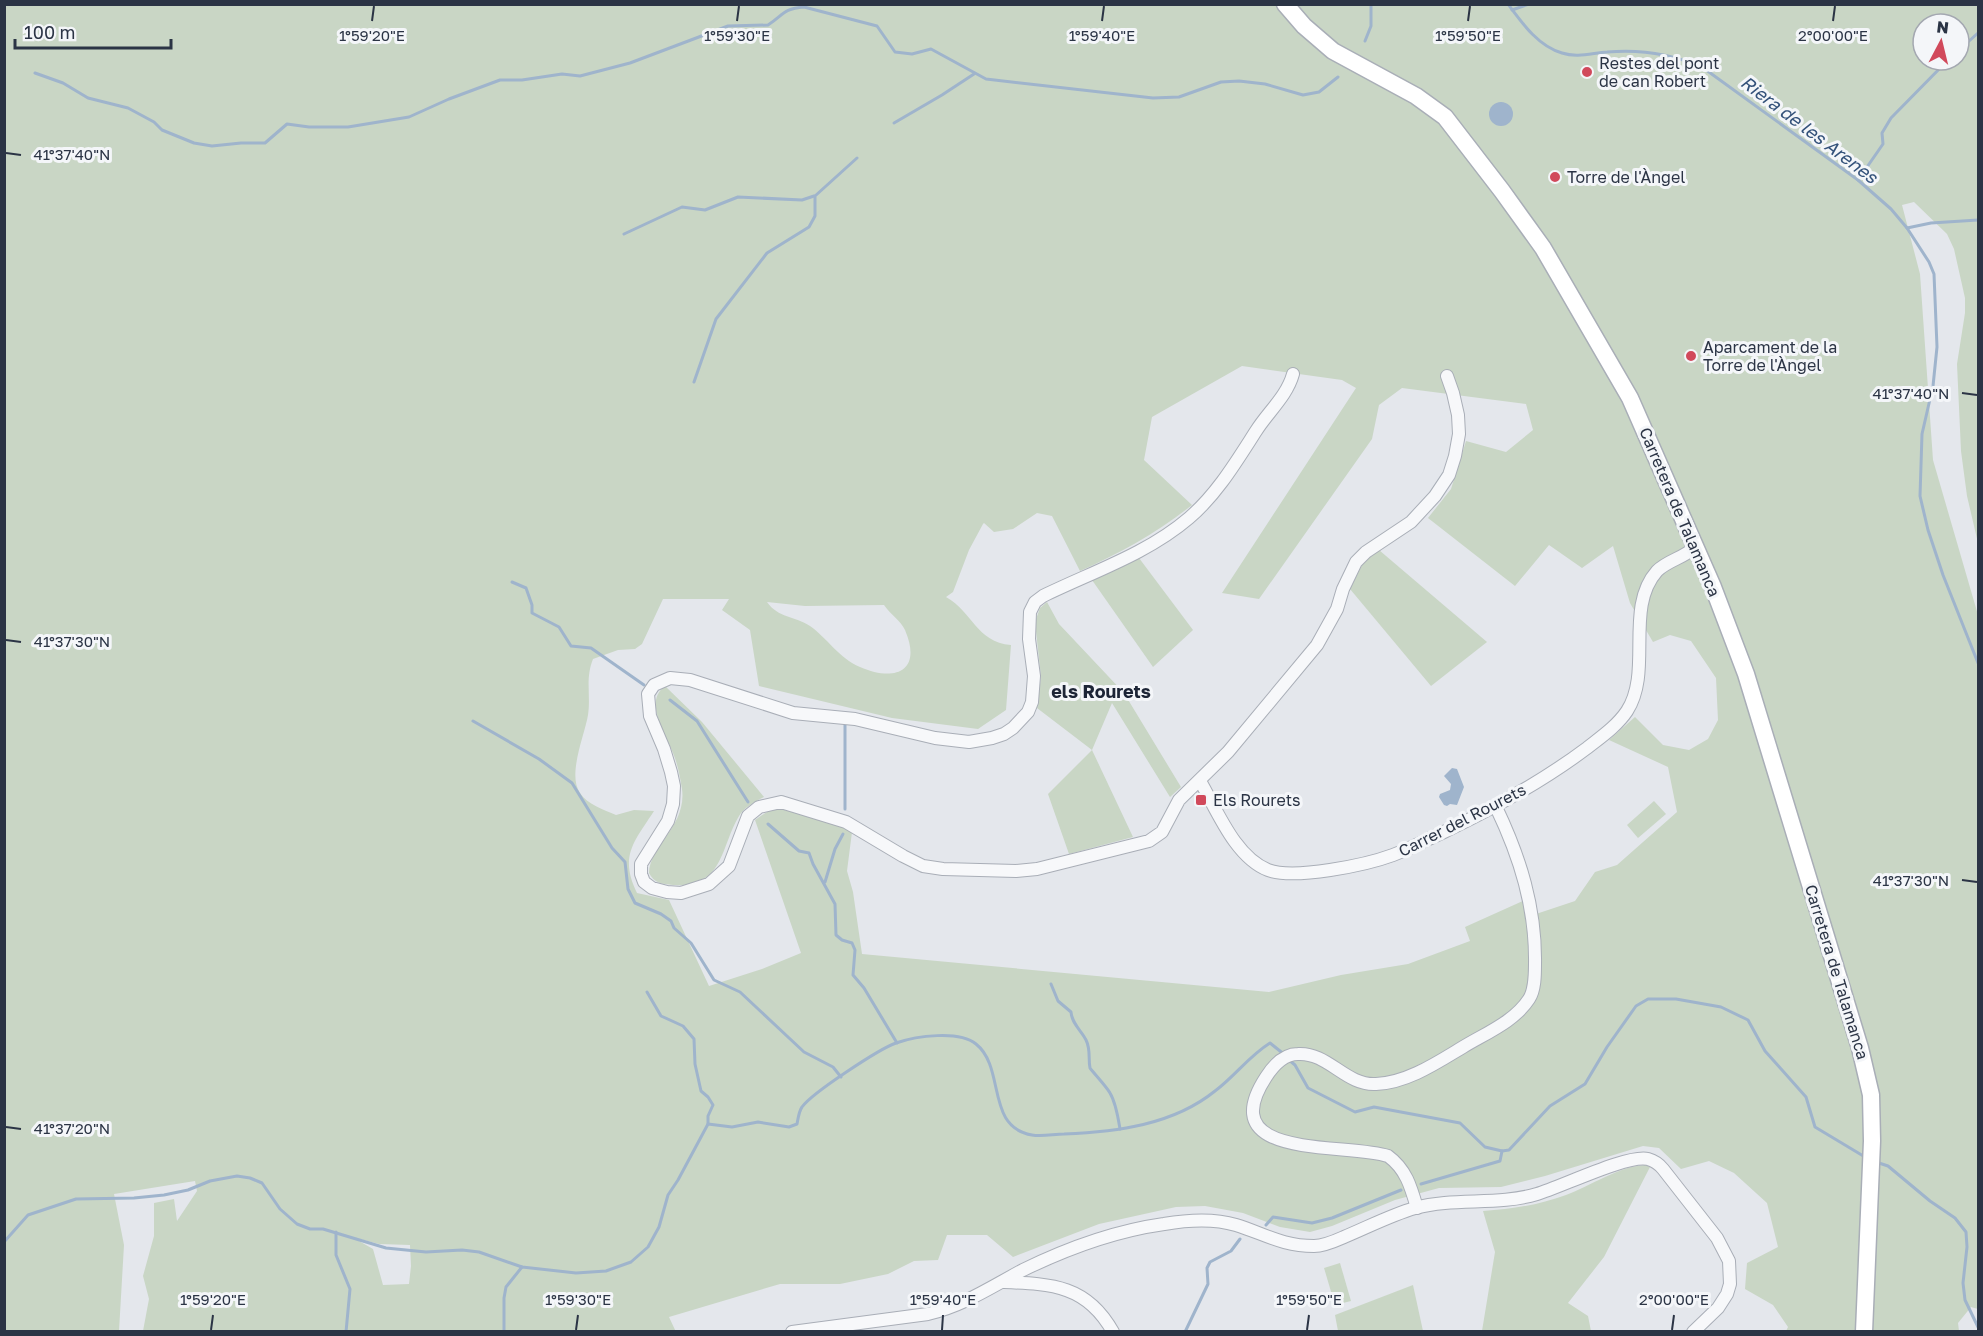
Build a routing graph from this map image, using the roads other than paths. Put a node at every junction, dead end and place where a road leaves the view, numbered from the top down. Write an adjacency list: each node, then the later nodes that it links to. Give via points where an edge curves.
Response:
1 (1285, 4): 4 (street, Carretera de Talamanca, via 1333,51 1431,105 1502,191 1557,272 1630,398)
2 (1293, 374): 5 (street, via 1290,385 1224,479 1189,518 1129,557 1035,602 1028,624 1034,676 1032,702 1022,721 1004,734 969,742 935,738 855,719 793,713 690,680 670,678 654,685 648,694 650,716 671,772 673,804 668,821 641,864 641,874 652,888 667,892 681,893 710,884 729,866 748,816 759,807 781,802 846,822 923,866 1037,869 1149,841 1162,832 1179,800)
3 (1446, 376): 5 (street, via 1456,404 1459,434 1449,476 1412,522 1356,562 1317,645)
4 (1695, 547): 6 (street, Carrer del Rourets, via 1657,572 1646,593 1639,628 1639,672 1628,709 1617,723 1563,766); 12 (street, Carretera de Talamanca, via 1749,684 1870,1089 1872,1141)
5 (1200, 781): 6 (street, Carrer del Rourets, via 1242,852 1266,869 1288,873 1373,862)
6 (1496, 807): 7 (street, via 1516,851 1528,893 1535,934 1531,997 1509,1020 1409,1076 1376,1084 1360,1082 1317,1057 1291,1055 1278,1062 1263,1080 1254,1100 1256,1125 1274,1140 1388,1156 1405,1173)
7 (1417, 1208): 8 (street, via 1318,1246 1297,1246 1214,1221 1162,1224 1075,1246); 11 (street, via 1515,1199 1631,1160 1647,1158 1656,1162 1717,1238 1729,1262 1727,1294)
8 (1002, 1282): 9 (street, via 948,1309 928,1314); 10 (street, via 1050,1285 1079,1294 1100,1312)
9 (792, 1332)
10 (1113, 1332)
11 (1693, 1332)
12 (1864, 1332)

